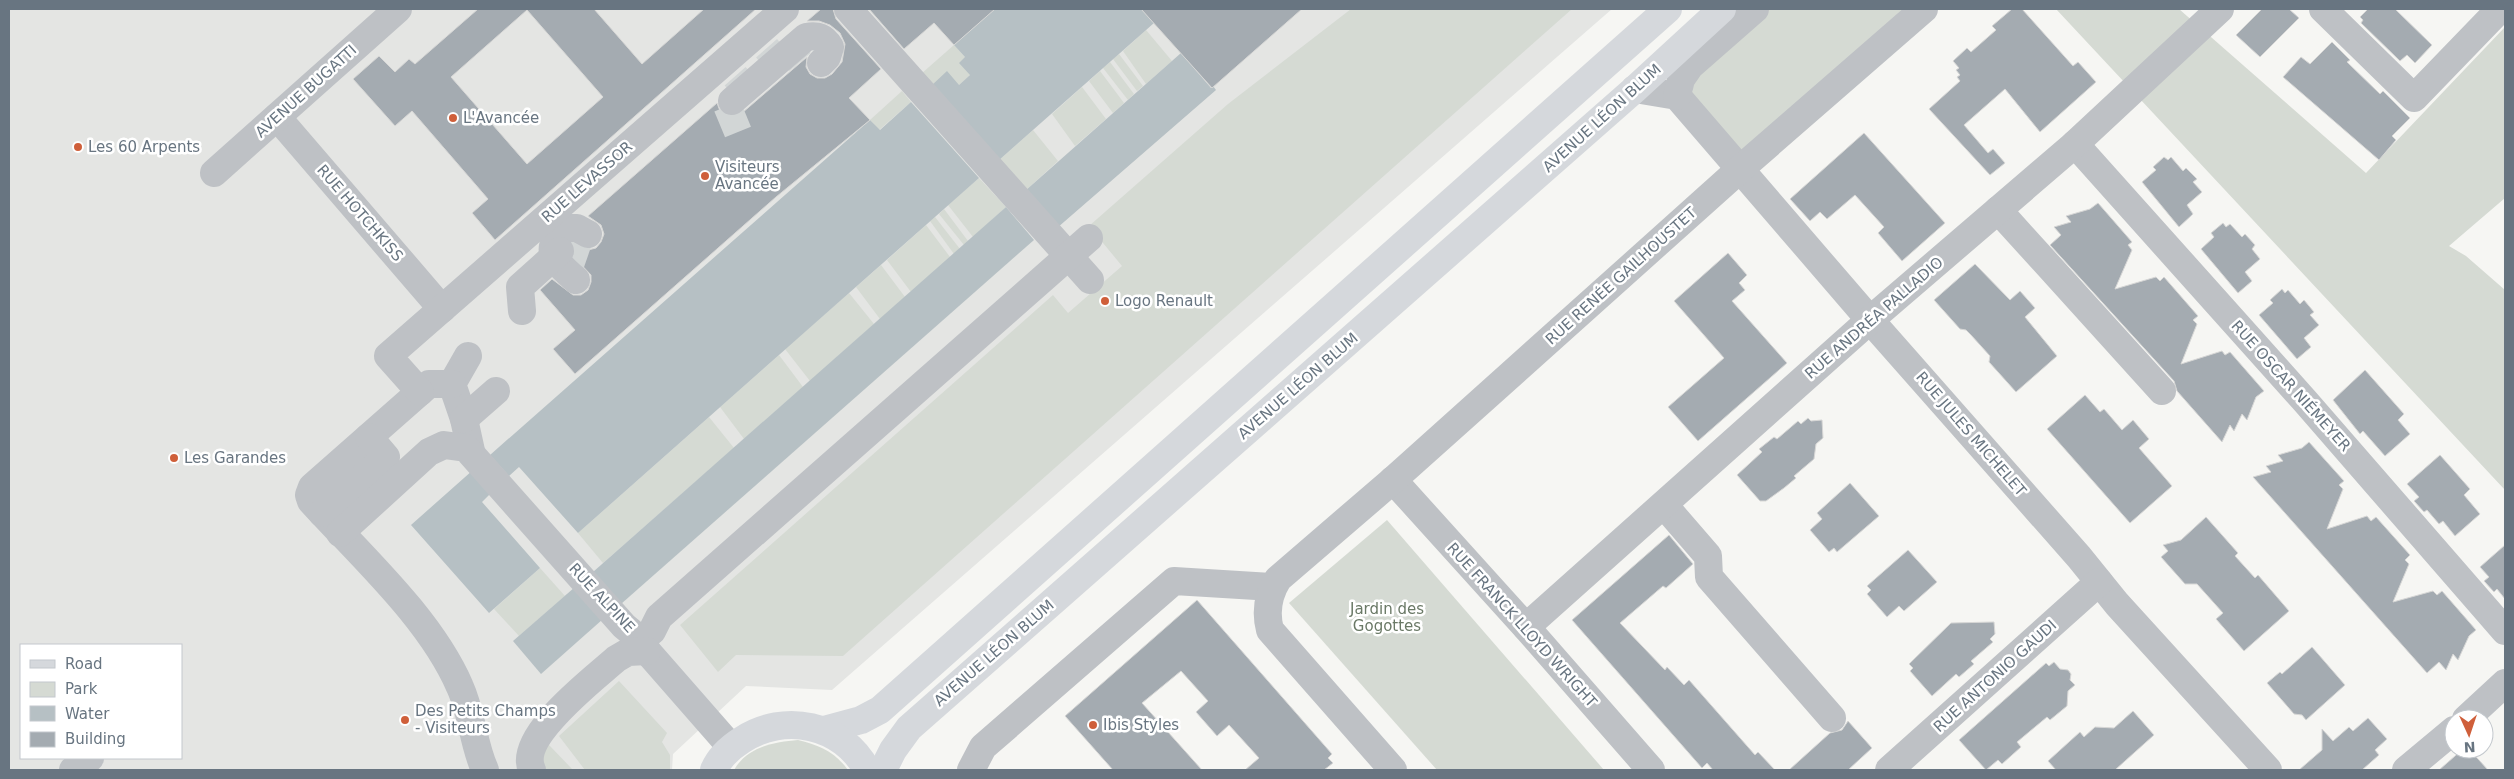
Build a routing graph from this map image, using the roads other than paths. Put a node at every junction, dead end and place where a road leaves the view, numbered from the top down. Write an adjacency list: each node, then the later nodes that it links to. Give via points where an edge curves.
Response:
1 (785, 9): 26 (street, RUE LEVASSOR)
2 (848, 9): 23 (street)
3 (1668, 9): 47 (main road, via 880,710 861,720)
4 (1722, 9): 12 (main road, AVENUE LÉON BLUM)
5 (1755, 9): 13 (street, via 1690,66)
6 (1924, 9): 17 (street, RUE RENÉE GAILHOUSTET)
7 (2220, 9): 16 (street, RUE ANDRÉA PALLADIO)
8 (2323, 9): 9 (street, via 2414,98)
9 (2500, 9)
10 (383, 14): 15 (street, AVENUE BUGATTI)
11 (821, 63): 14 (street, via 830,47 825,39 816,35 806,37)
12 (1635, 89): 13 (street); 57 (main road, AVENUE LÉON BLUM, via 909,728)
13 (1676, 96): 17 (street, RUE JULES MICHELET)
14 (732, 101)
15 (277, 117): 18 (street, AVENUE BUGATTI); 26 (street, RUE HOTCHKISS)
16 (2075, 144): 19 (street, RUE ANDRÉA PALLADIO); 42 (street, RUE OSCAR NIÉMEYER)
17 (1739, 170): 28 (street, RUE JULES MICHELET); 36 (street, RUE RENÉE GAILHOUSTET)
18 (214, 173)
19 (1998, 210): 28 (street, RUE ANDRÉA PALLADIO); 31 (street)
20 (588, 234): 24 (street, via 577,228 566,228 554,243 554,258)
21 (1089, 238): 23 (street)
22 (560, 251): 27 (street, via 520,287)
23 (1068, 256): 25 (street); 43 (street, via 659,617)
24 (576, 280)
25 (1090, 280)
26 (442, 309): 30 (street, RUE LEVASSOR, via 388,356)
27 (522, 310)
28 (1870, 320): 37 (street, RUE ANDRÉA PALLADIO); 39 (street, RUE JULES MICHELET)
29 (468, 356): 30 (street)
30 (434, 387): 33 (street); 35 (street)
31 (2162, 390)
32 (496, 391): 33 (street)
33 (464, 419): 34 (street)
34 (471, 451): 35 (street, via 456,445 439,446 429,452); 43 (street, RUE ALPINE)
35 (386, 456): 38 (street); 38 (street, via 310,490 310,499)
36 (1393, 480): 40 (street, RUE RENÉE GAILHOUSTET); 41 (street, RUE FRANCK LLOYD WRIGHT)
37 (1664, 504): 41 (street, RUE ANDRÉA PALLADIO); 46 (street, via 1708,556 1709,577)
38 (340, 533): 53 (street, via 434,637 461,688)
39 (2099, 582): 60 (street, RUE ANTONIO GAUDI); 61 (street, RUE JULES MICHELET)
40 (1272, 587): 51 (street, via 1267,610 1270,630); 58 (street, via 1174,581 983,747)
41 (1526, 627): 59 (street, RUE FRANCK LLOYD WRIGHT)
42 (2505, 630)
43 (644, 646): 49 (street, RUE ALPINE); 54 (street, via 616,659 549,720 532,746)
44 (2505, 683): 45 (street)
45 (2477, 709)
46 (1832, 718)
47 (824, 730): 49 (main road, via 781,724 754,732); 56 (main road, via 850,748)
48 (2444, 738): 62 (street)
49 (731, 747): 55 (main road)
50 (89, 759): 52 (street)
51 (1379, 765)
52 (74, 770)
53 (485, 770)
54 (532, 770)
55 (714, 770)
56 (867, 770)
57 (883, 770)
58 (971, 770)
59 (1651, 770)
60 (1889, 770)
61 (2268, 770)
62 (2406, 770)

